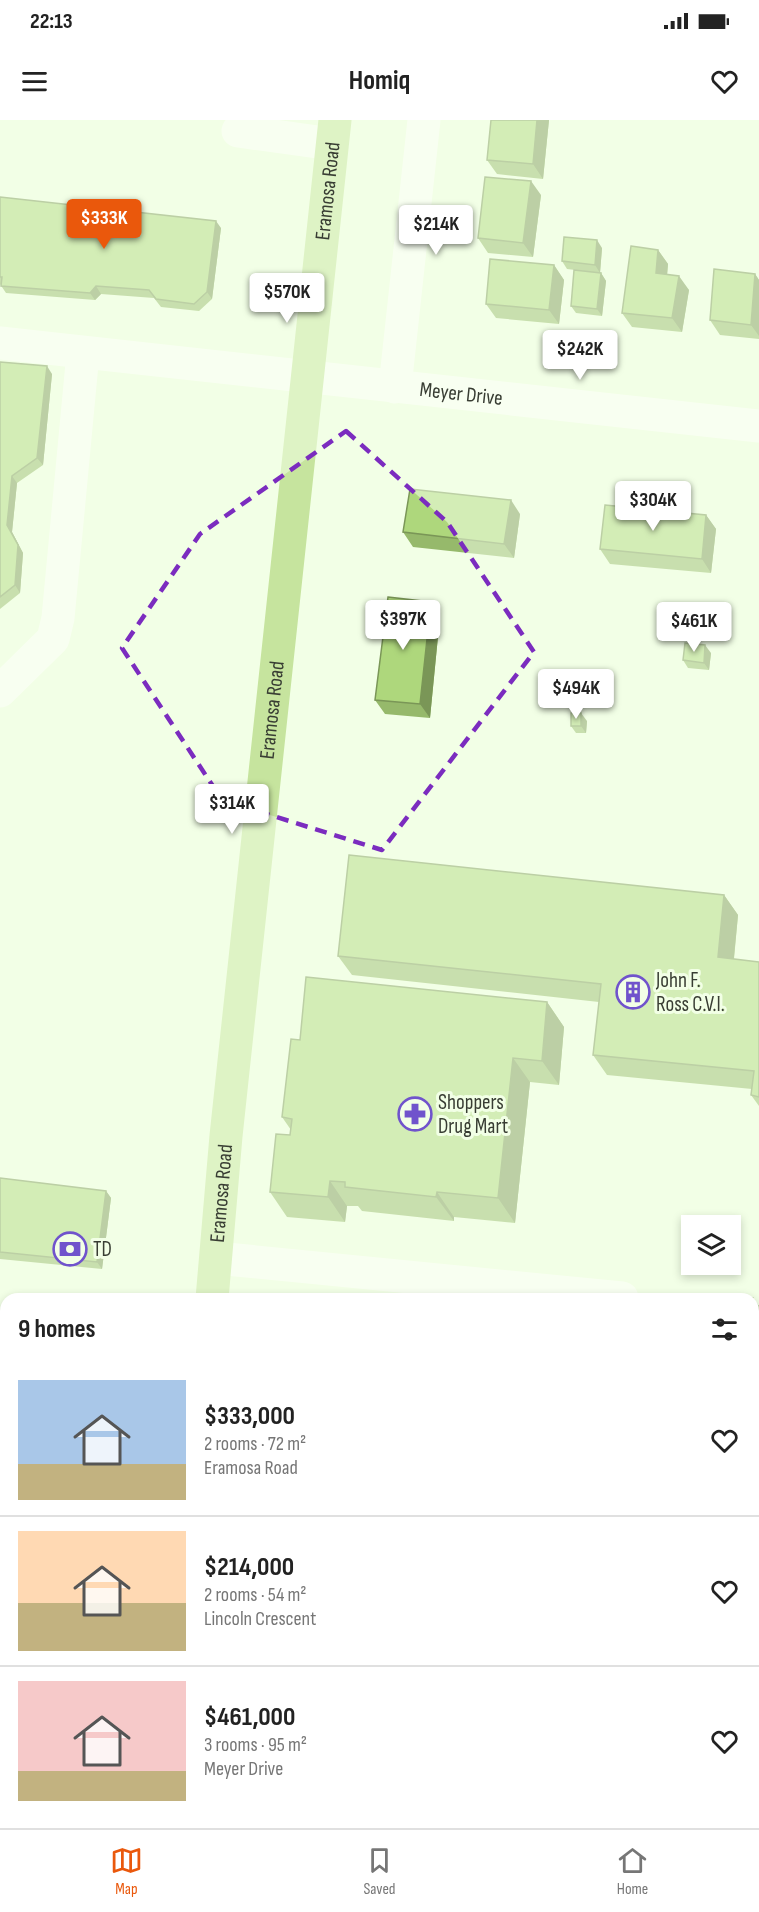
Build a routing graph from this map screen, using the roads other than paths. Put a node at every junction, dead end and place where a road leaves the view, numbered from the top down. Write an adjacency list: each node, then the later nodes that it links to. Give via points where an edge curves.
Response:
1 (424, 120): 7 (street)
2 (238, 131): 3 (street)
3 (333, 132): 6 (main road, Eramosa Road)
4 (0, 344): 5 (street, Meyer Drive)
5 (83, 352): 6 (street, Meyer Drive); 9 (street, via 53,639)
6 (307, 376): 7 (street, Meyer Drive); 10 (main road, Eramosa Road)
7 (395, 387): 8 (street, Meyer Drive)
8 (759, 426)
9 (0, 691)
10 (216, 1258): 11 (main road, Eramosa Road); 12 (street)
11 (213, 1293)
12 (571, 1293)

